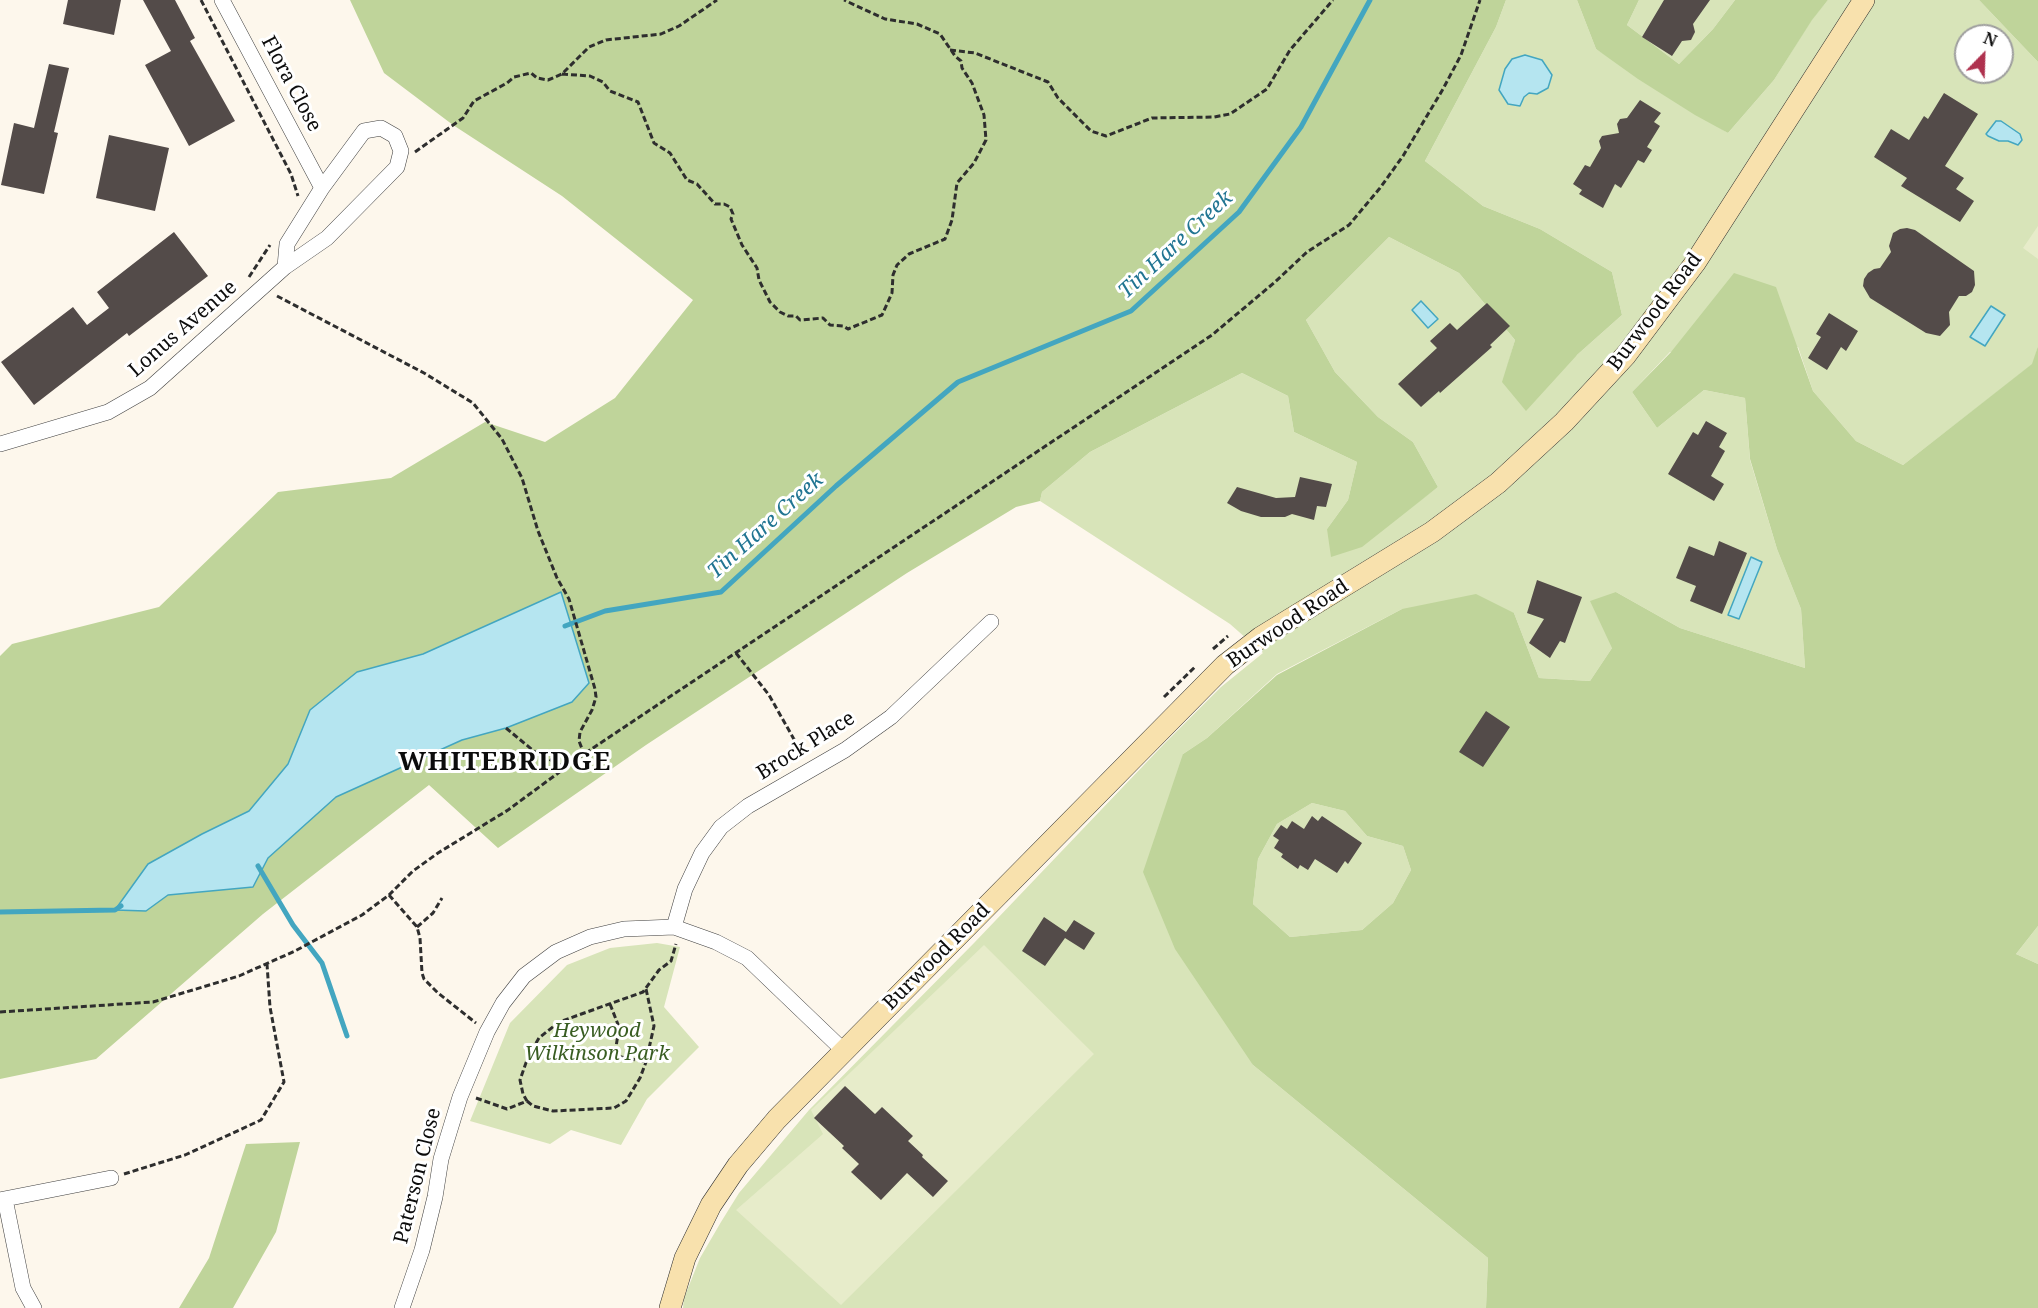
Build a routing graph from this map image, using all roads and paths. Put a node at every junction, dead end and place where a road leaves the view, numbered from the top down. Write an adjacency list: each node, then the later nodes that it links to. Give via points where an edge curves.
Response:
1 (201, 0): 12 (path, via 291,174)
2 (222, 0): 11 (street, Flora Close)
3 (717, 0): 9 (path, via 661,34 606,40 589,48)
4 (844, 0): 8 (path, via 885,19 917,24 940,34)
5 (1333, 0): 8 (path, via 1290,50 1267,89 1230,114 1152,118 1106,136 1091,131 1058,98 1048,82 975,53)
6 (1480, 0): 19 (path, via 1461,55 1424,123 1380,188 1349,225 1308,252 1212,335)
7 (1864, 0): 33 (main road, Burwood Road, via 1695,263 1626,355 1564,422 1498,483 1432,532 1261,637 1225,664)
8 (951, 50): 9 (path, via 972,83 984,115 986,140 957,183 945,239 909,254 897,265 892,293 882,315 848,328 830,325 823,318 800,320 780,312 770,302 757,268 742,245 730,207 715,204 698,184 687,180 670,153 654,143 638,102 610,91 590,76)
9 (562, 74): 10 (path, via 548,80 531,73 514,77 474,101 463,118)
10 (397, 167): 11 (street, via 401,151 395,136 381,128 364,131); 14 (street, Lonus Avenue, via 327,238)
11 (322, 188): 14 (street, via 287,244)
12 (300, 200)
13 (274, 240): 15 (path)
14 (285, 267): 16 (street, Lonus Avenue)
15 (249, 277)
16 (262, 288): 17 (street, Lonus Avenue, via 150,388 108,412); 21 (path, via 388,353 473,404 502,439 522,478 538,531 569,599 596,697 580,732)
17 (0, 444)
18 (991, 621): 23 (street, Brock Place, via 891,717)
19 (736, 653): 21 (path); 23 (path, via 769,695)
20 (506, 728): 22 (path, via 535,752)
21 (584, 754): 22 (path)
22 (565, 768): 24 (path, via 421,865)
23 (811, 770): 27 (street, Brock Place, via 748,806 721,827 702,853 685,889)
24 (389, 896): 26 (path); 28 (path, via 362,915)
25 (442, 898): 26 (path, via 434,913)
26 (417, 927): 32 (path, via 424,979)
27 (676, 934): 29 (path, via 671,961); 32 (street, Paterson Close, via 624,929 590,937 556,952 524,976); 33 (street, Paterson Close, via 716,942 747,958)
28 (267, 964): 31 (path, via 153,1002); 39 (path, via 270,1007 284,1082 261,1120 185,1155)
29 (646, 989): 30 (path); 36 (path, via 654,1026)
30 (610, 1004): 34 (path, via 619,1027); 38 (path, via 559,1022 539,1038 520,1080)
31 (0, 1012)
32 (487, 1032): 42 (street, Paterson Close, via 447,1138 422,1250)
33 (844, 1051): 43 (main road, Burwood Road, via 738,1165 711,1205 685,1258)
34 (615, 1054): 35 (path); 36 (path)
35 (603, 1056)
36 (646, 1062): 38 (path, via 626,1101 614,1108 553,1111 541,1110)
37 (474, 1097): 38 (path, via 507,1109)
38 (527, 1101)
39 (111, 1178): 40 (street)
40 (2, 1200): 41 (street, via 23,1288)
41 (34, 1308)
42 (402, 1308)
43 (670, 1308)

